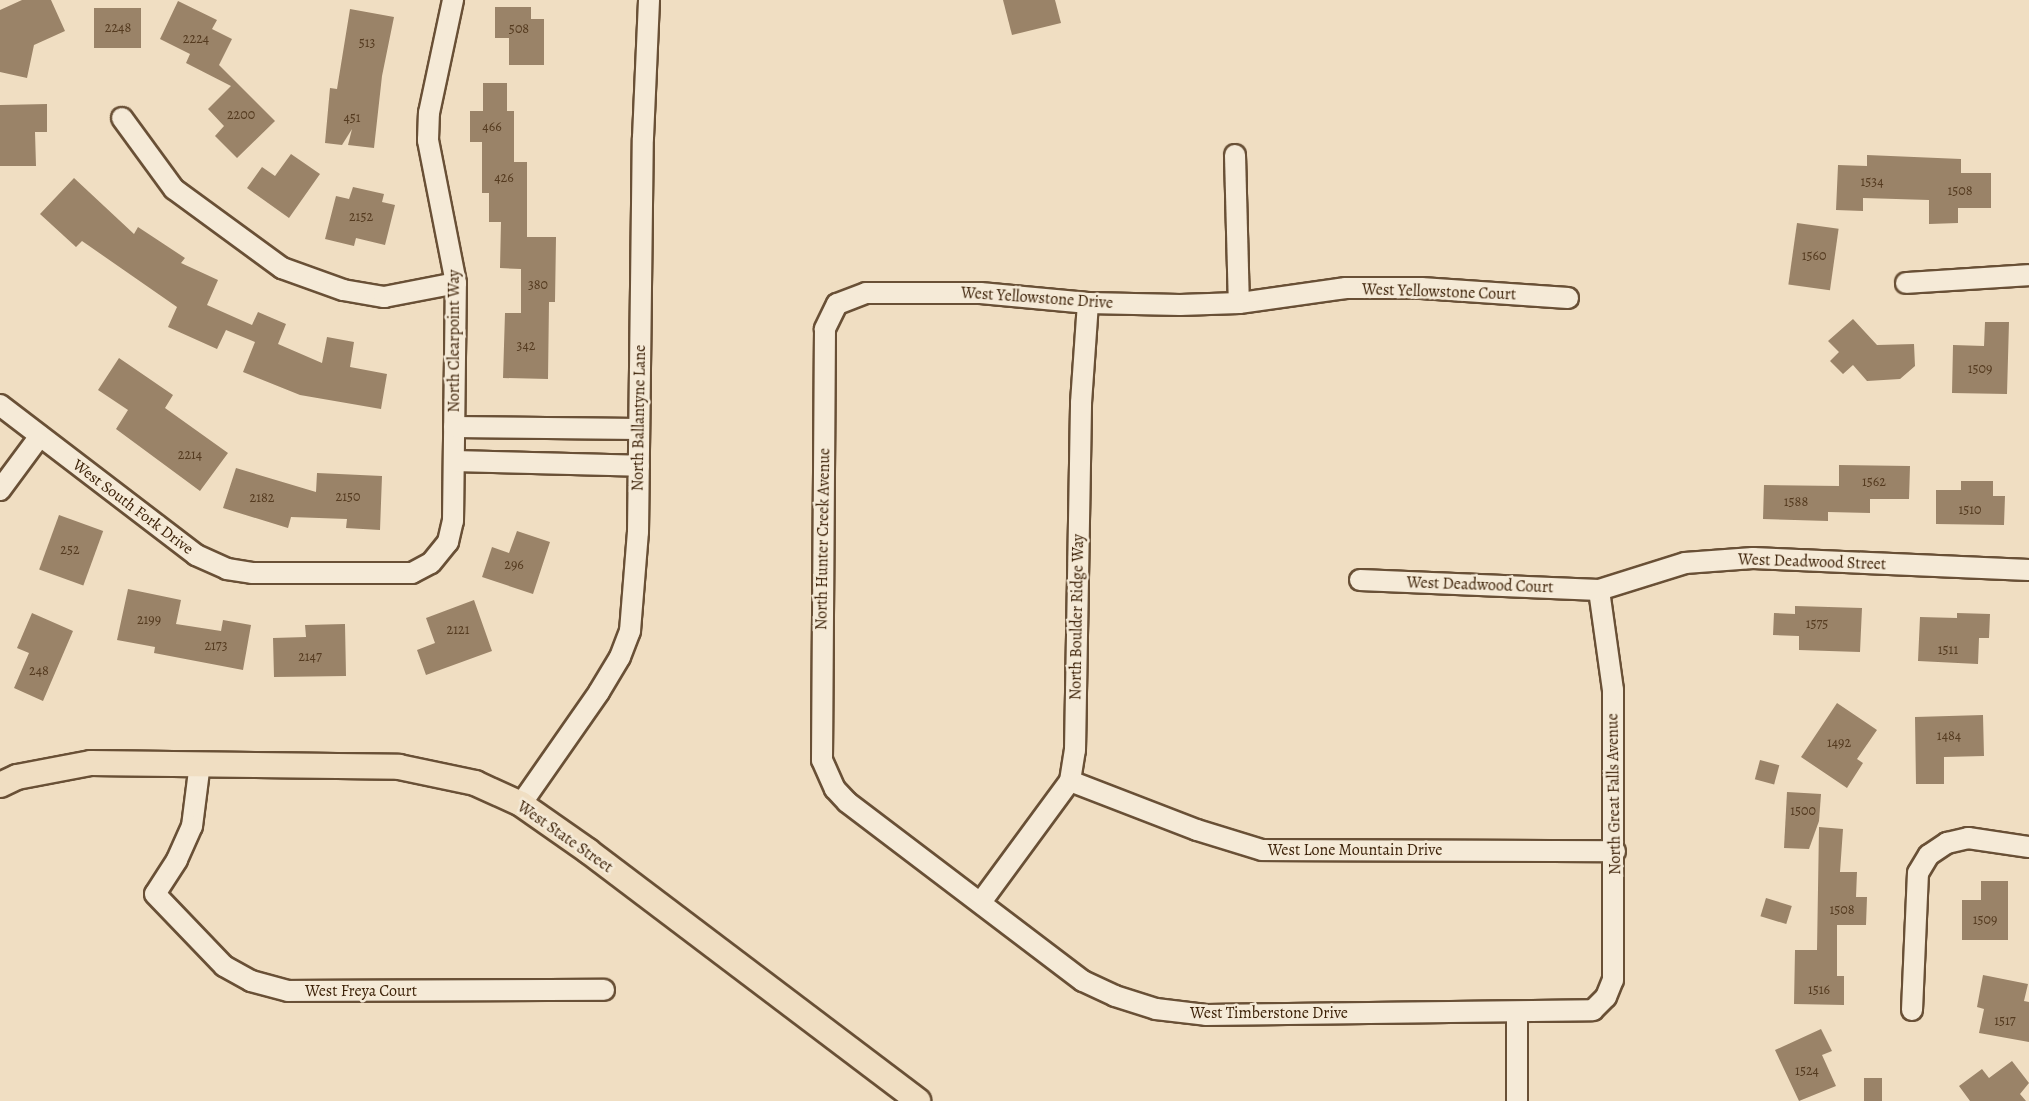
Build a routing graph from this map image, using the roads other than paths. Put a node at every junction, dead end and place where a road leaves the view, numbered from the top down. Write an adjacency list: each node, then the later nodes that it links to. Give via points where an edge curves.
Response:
1 (453, 0): 6 (street, North Clearpoint Way, via 429,113 428,140)
2 (649, 0): 14 (street, North Ballantyne Lane)
3 (122, 118): 6 (street, via 174,189 282,268 332,288 384,297)
4 (1235, 154): 10 (street)
5 (2029, 275): 7 (street)
6 (456, 283): 13 (street, North Clearpoint Way)
7 (1906, 283)
8 (1568, 298): 10 (street, West Yellowstone Court, via 1421,288 1346,288)
9 (1088, 303): 10 (street, West Yellowstone Drive); 11 (street, West Yellowstone Drive, via 980,293 866,292); 25 (street, North Boulder Ridge Way, via 1081,403 1075,750)
10 (1239, 303)
11 (837, 304): 24 (street, North Hunter Creek Avenue, via 825,329 820,746)
12 (0, 405): 15 (street, West South Fork Drive)
13 (454, 427): 14 (street); 16 (street, North Clearpoint Way)
14 (639, 429): 17 (street, North Ballantyne Lane)
15 (40, 436): 18 (street); 19 (street, West South Fork Drive, via 196,555 227,569 252,573 412,573 431,563)
16 (454, 461): 17 (street); 19 (street, North Clearpoint Way, via 453,521)
17 (639, 466): 27 (street, North Ballantyne Lane, via 630,631 599,692)
18 (0, 489)
19 (448, 542)
20 (2029, 570): 22 (street, West Deadwood Street, via 1753,558 1685,563)
21 (1360, 580): 22 (street, West Deadwood Court)
22 (1599, 590): 29 (street, North Great Falls Avenue, via 1612,690)
23 (200, 763): 26 (main road, West State Street, via 91,763 17,777); 27 (main road, West State Street, via 399,767 448,774); 31 (street, West Freya Court, via 192,825 177,860 155,894 224,966 251,981 288,991)
24 (827, 775): 30 (street, West Timberstone Drive, via 847,802)
25 (1070, 781): 29 (street, West Lone Mountain Drive, via 1197,830 1262,850); 30 (street, North Boulder Ridge Way)
26 (0, 785)
27 (521, 804): 35 (main road, West State Street)
28 (2029, 847): 33 (street, via 1968,838 1947,843 1929,855 1918,873)
29 (1615, 851): 32 (street, North Great Falls Avenue, via 1613,980)
30 (981, 902): 34 (street, West Timberstone Drive, via 1083,981 1156,1009 1206,1015)
31 (604, 990)
32 (1606, 997): 34 (street, West Timberstone Drive, via 1593,1010)
33 (1912, 1010)
34 (1517, 1012): 36 (street)
35 (918, 1101)
36 (1518, 1101)

